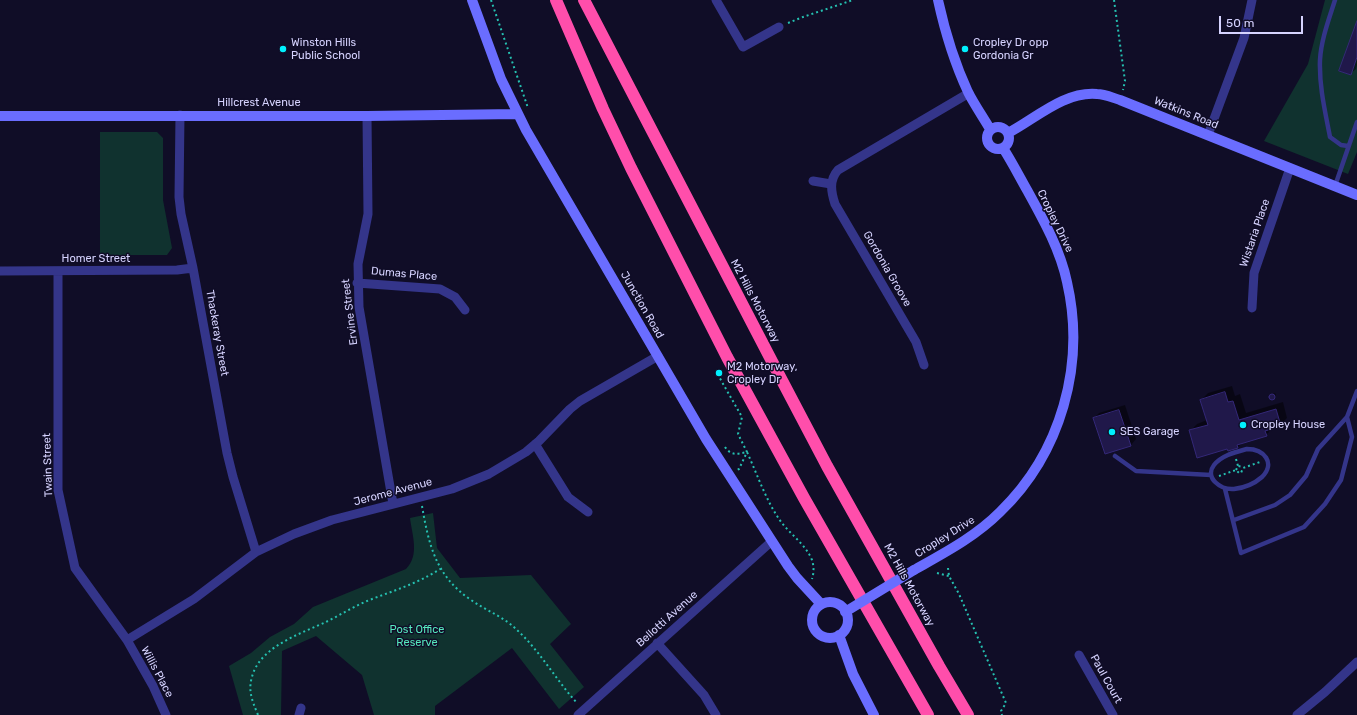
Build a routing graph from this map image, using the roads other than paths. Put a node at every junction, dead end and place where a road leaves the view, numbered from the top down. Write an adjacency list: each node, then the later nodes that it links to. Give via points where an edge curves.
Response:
1 (472, 0): 10 (street, Junction Road)
2 (556, 0): 55 (highway, via 631,168 727,357)
3 (584, 0): 56 (highway, M2 Hills Motorway, via 827,466)
4 (716, 0): 8 (street, via 743,47)
5 (938, 0): 9 (street, via 952,51)
6 (1252, 0): 17 (street, via 1244,38)
7 (1335, 0): 18 (lane, via 1320,59 1320,84 1330,137 1341,145)
8 (779, 27)
9 (969, 93): 15 (street); 22 (street, via 838,170)
10 (517, 114): 13 (street, Hillcrest Avenue); 31 (street, Junction Road)
11 (180, 115): 12 (street, Hillcrest Avenue); 13 (street, Hillcrest Avenue); 25 (street, Thackeray Street, via 179,197)
12 (0, 116)
13 (367, 116): 28 (street, Ervine Street, via 368,214 358,256)
14 (1357, 122): 18 (lane)
15 (990, 129): 16 (street, via 1002,127); 19 (street, via 986,135 987,142 992,148)
16 (1008, 133): 17 (street, Watkins Road, via 1076,96 1097,94 1120,100); 19 (street, via 1008,143)
17 (1208, 135): 20 (street, Watkins Road)
18 (1348, 146): 23 (lane)
19 (1003, 148): 45 (street, Cropley Drive, bridge, via 1045,223 1067,280 1074,322 1073,358 1065,406 1051,441 1030,478 992,520 962,542)
20 (1290, 168): 23 (street, Watkins Road); 29 (street, Wistaria Place, via 1254,273)
21 (813, 181): 22 (street)
22 (831, 184): 32 (street, Gordonia Groove, via 835,204 916,342)
23 (1335, 186): 24 (street, Watkins Road)
24 (1357, 195)
25 (193, 268): 27 (street, Homer Street); 43 (street, Thackeray Street, via 227,454)
26 (0, 271): 27 (street, Homer Street)
27 (58, 271): 47 (street, Twain Street, via 58,490 75,568)
28 (357, 283): 30 (street, Dumas Place, via 440,289 455,297); 39 (street, Ervine Street)
29 (1252, 308)
30 (465, 310)
31 (658, 356): 35 (street, Jerome Avenue, via 574,405); 42 (street, Junction Road, via 729,475)
32 (924, 365)
33 (1357, 391): 34 (lane)
34 (1347, 417): 41 (lane, via 1318,449 1306,476 1290,495 1275,505); 41 (lane, via 1352,437 1341,480 1325,504 1304,527 1241,553)
35 (535, 444): 39 (street, Jerome Avenue, via 510,462 478,479 452,489); 40 (street, via 568,497)
36 (1115, 456): 37 (lane, via 1136,471)
37 (1212, 477): 38 (lane); 38 (lane, via 1215,464 1234,452 1247,449 1264,454 1268,468 1256,481 1246,486)
38 (1225, 489): 41 (lane)
39 (393, 504): 43 (street, Jerome Avenue, via 315,526)
40 (588, 512)
41 (1234, 520)
42 (772, 540): 44 (street, Junction Road, via 788,566); 48 (street, Bellotti Avenue)
43 (256, 552): 47 (street, Jerome Avenue, via 194,598)
44 (821, 604): 45 (street, via 837,604); 46 (street, via 812,618 814,629 822,636)
45 (845, 612): 46 (street, via 846,627)
46 (839, 635): 54 (street, via 853,674)
47 (126, 640): 51 (street, Willis Place, via 153,686)
48 (657, 643): 52 (street, Bellotti Avenue); 53 (street, via 704,695)
49 (1079, 655): 57 (street, Paul Court)
50 (1357, 662): 58 (street)
51 (166, 715)
52 (578, 715)
53 (716, 715)
54 (874, 715)
55 (928, 715)
56 (968, 715)
57 (1112, 715)
58 (1297, 715)

